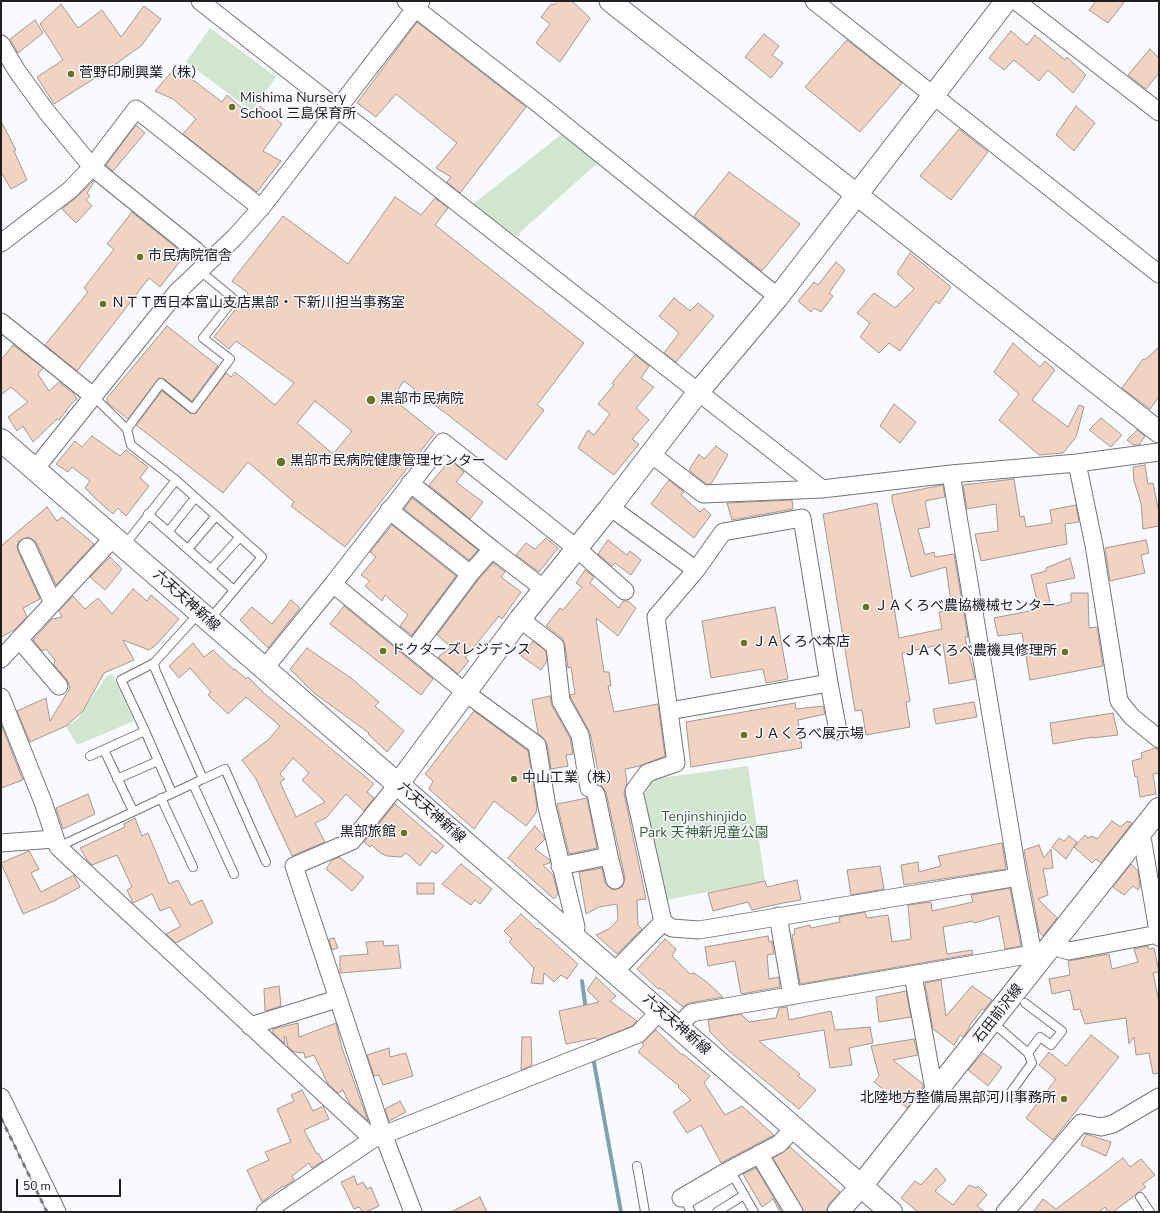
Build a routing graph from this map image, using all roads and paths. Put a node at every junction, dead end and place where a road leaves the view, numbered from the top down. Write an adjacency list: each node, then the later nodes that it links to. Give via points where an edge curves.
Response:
1 (200, 1): 9 (street)
2 (814, 1): 8 (street)
3 (1006, 1): 8 (street)
4 (1016, 1): 10 (street)
5 (613, 2): 12 (street)
6 (414, 3): 9 (street); 17 (street)
7 (1, 44): 11 (street, via 46,111)
8 (933, 95): 12 (street); 16 (street)
9 (339, 109): 13 (street); 19 (street)
10 (1159, 112)
11 (92, 166): 13 (street, via 136,110); 14 (street, via 70,190); 15 (street, via 195,250)
12 (855, 195): 17 (street); 22 (street)
13 (261, 208): 15 (street, via 234,238)
14 (1, 243)
15 (203, 266): 20 (street, via 176,293); 21 (lane, via 234,299 203,338 230,359 193,409 160,383)
16 (1159, 274)
17 (778, 297): 19 (street)
18 (1, 322): 20 (street)
19 (699, 391): 25 (street); 31 (street)
20 (93, 396): 21 (lane); 27 (street)
21 (127, 429): 29 (lane, via 131,445)
22 (1159, 432)
23 (2, 443): 27 (main road, 六天天神新線)
24 (1159, 452): 26 (street)
25 (651, 454): 31 (street, via 703,494); 33 (street)
26 (1077, 463): 28 (street); 67 (street, via 1094,545 1119,701 1132,717)
27 (35, 469): 39 (main road, 六天天神新線)
28 (951, 474): 31 (street); 87 (street)
29 (176, 480): 32 (lane); 35 (lane)
30 (410, 483): 34 (street); 41 (street, via 444,442); 43 (street)
31 (822, 490)
32 (195, 498): 36 (lane); 37 (lane)
33 (610, 507): 41 (street); 45 (street)
34 (389, 510): 46 (street); 47 (street)
35 (148, 514): 37 (lane); 39 (lane)
36 (216, 516): 38 (lane); 42 (lane)
37 (168, 532): 42 (lane)
38 (240, 537): 44 (lane); 49 (lane, via 262,557)
39 (119, 541): 51 (street); 52 (main road, 六天天神新線)
40 (27, 547): 51 (street)
41 (576, 548): 48 (street); 50 (street)
42 (188, 549): 44 (lane)
43 (492, 549): 46 (street); 48 (street)
44 (211, 569): 49 (lane)
45 (696, 570): 59 (street, via 723,532 802,518); 63 (street, via 656,616)
46 (470, 574): 55 (street)
47 (333, 584): 55 (street); 58 (street)
48 (544, 589): 53 (street)
49 (234, 590): 52 (lane)
50 (625, 591)
51 (53, 603): 54 (street)
52 (204, 617): 57 (lane); 58 (main road, 六天天神新線)
53 (520, 619): 61 (street); 82 (street, via 555,646 561,700 580,735)
54 (19, 640): 56 (street); 60 (street)
55 (414, 649): 61 (street)
56 (1, 659)
57 (154, 663): 65 (lane, via 121,680); 72 (lane)
58 (264, 669): 74 (main road, 六天天神新線)
59 (830, 683): 63 (street); 66 (street)
60 (59, 686)
61 (466, 693): 74 (street); 84 (street, via 537,745)
62 (1, 697): 64 (street)
63 (669, 711): 90 (street, via 676,763 647,774 634,791)
64 (6, 722): 81 (street, via 43,802)
65 (144, 731): 68 (lane); 70 (lane)
66 (838, 731)
67 (1159, 740)
68 (104, 750): 69 (lane); 71 (lane)
69 (90, 756)
70 (158, 761): 71 (lane); 75 (lane)
71 (117, 779): 78 (lane)
72 (203, 779): 73 (lane); 83 (lane, via 225,769)
73 (193, 784): 75 (lane); 86 (lane)
74 (398, 784): 93 (main road, 六天天神新線); 98 (street, via 352,840 294,866)
75 (172, 793): 76 (lane)
76 (161, 798): 78 (lane); 85 (lane)
77 (1159, 809): 79 (main road, 石田前沢線)
78 (132, 811): 81 (lane)
79 (1140, 834): 91 (street); 94 (main road, 石田前沢線)
80 (1, 843): 81 (street)
81 (56, 843): 102 (street)
82 (609, 856): 84 (street); 88 (street)
83 (266, 862)
84 (560, 866): 93 (street, via 576,927)
85 (193, 867)
86 (234, 874)
87 (1018, 877): 89 (street); 94 (street)
88 (615, 880)
89 (778, 916): 90 (street, via 699,930 672,928); 97 (street)
90 (663, 922): 95 (street)
91 (1158, 934): 92 (street); 94 (street, via 1069,951)
92 (1159, 937)
93 (572, 938): 95 (main road, 六天天神新線)
94 (1042, 953): 96 (street); 101 (main road, 石田前沢線)
95 (615, 971): 100 (main road, 六天天神新線)
96 (913, 975): 97 (street); 106 (street)
97 (792, 996): 103 (street, via 691,1013)
98 (337, 999): 102 (street); 110 (street)
99 (1025, 1002): 104 (lane, via 1062,1031 1051,1045 1040,1037)
100 (660, 1011): 103 (main road, 六天天神新線); 110 (street, via 638,1034)
101 (992, 1022): 104 (lane); 106 (main road, 石田前沢線)
102 (250, 1026): 110 (street)
103 (678, 1027): 109 (main road, 六天天神新線)
104 (1028, 1053): 105 (lane, via 1032,1063)
105 (1011, 1092)
106 (935, 1095): 113 (main road, 石田前沢線)
107 (1, 1097): 117 (street)
108 (1159, 1097): 127 (street, via 1113,1124 1101,1128 1081,1123)
109 (794, 1128): 111 (street, via 779,1144); 113 (main road, 六天天神新線)
110 (378, 1137): 118 (street); 119 (street)
111 (759, 1154): 116 (street); 124 (street)
112 (636, 1166): 120 (lane)
113 (861, 1186): 125 (street); 126 (main road)
114 (744, 1195): 121 (lane, via 734,1177 687,1204); 122 (lane); 123 (lane)
115 (1140, 1197): 128 (lane)
116 (681, 1198)
117 (56, 1212)
118 (266, 1212)
119 (413, 1212)
120 (645, 1212)
121 (691, 1212)
122 (716, 1212)
123 (754, 1212)
124 (794, 1212)
125 (838, 1212)
126 (891, 1212)
127 (1005, 1212)
128 (1150, 1212)

